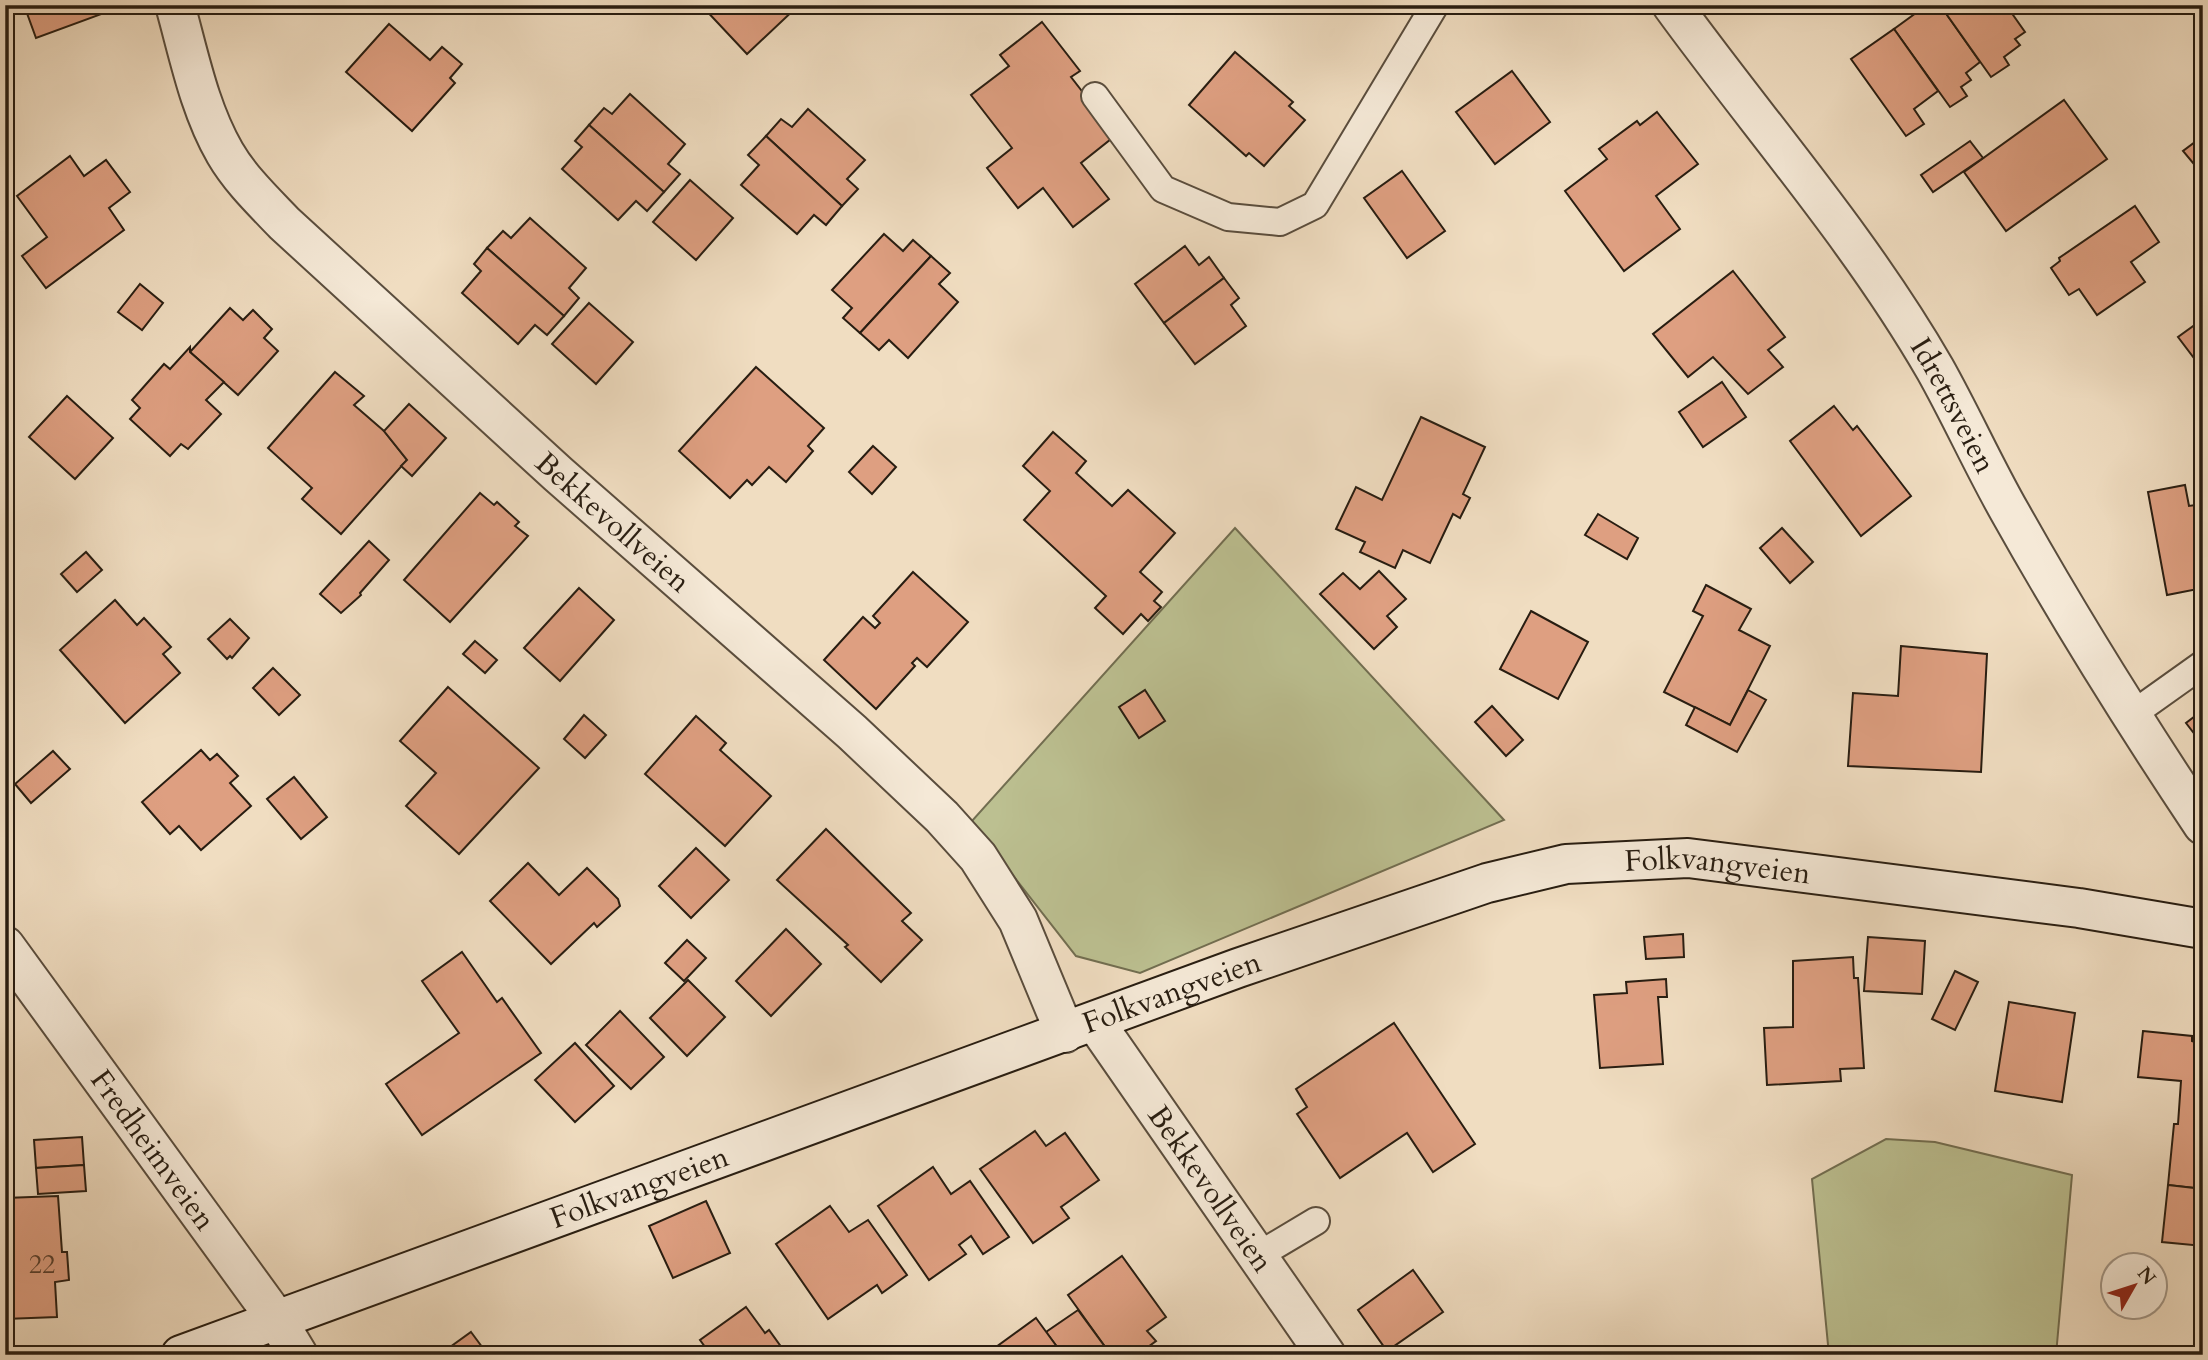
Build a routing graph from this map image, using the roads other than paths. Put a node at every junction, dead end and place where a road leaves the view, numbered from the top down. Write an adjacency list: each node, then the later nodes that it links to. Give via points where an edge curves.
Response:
1 (175, 5): 10 (street, Bekkevollveien, via 210,124 247,184 558,474 942,817 978,857)
2 (1435, 5): 4 (lane, via 1315,205 1280,222 1228,218 1163,189)
3 (1672, 5): 6 (street, Idrettsveien, via 1839,224 1935,369 2010,512)
4 (1095, 96)
5 (2203, 664): 6 (lane)
6 (2130, 716): 7 (street, Idrettsveien)
7 (2203, 825)
8 (2203, 929): 10 (street, Folkvangveien, via 2079,908 1688,858 1566,864 1487,883 1396,913)
9 (5, 946): 13 (street, Fredheimveien)
10 (1080, 1027): 12 (street, Bekkevollveien); 13 (street, Folkvangveien)
11 (1316, 1221): 12 (lane)
12 (1259, 1255): 16 (street, Bekkevollveien)
13 (277, 1320): 14 (street, Folkvangveien); 15 (street, Fredheimveien)
14 (181, 1355)
15 (299, 1355)
16 (1326, 1355)

